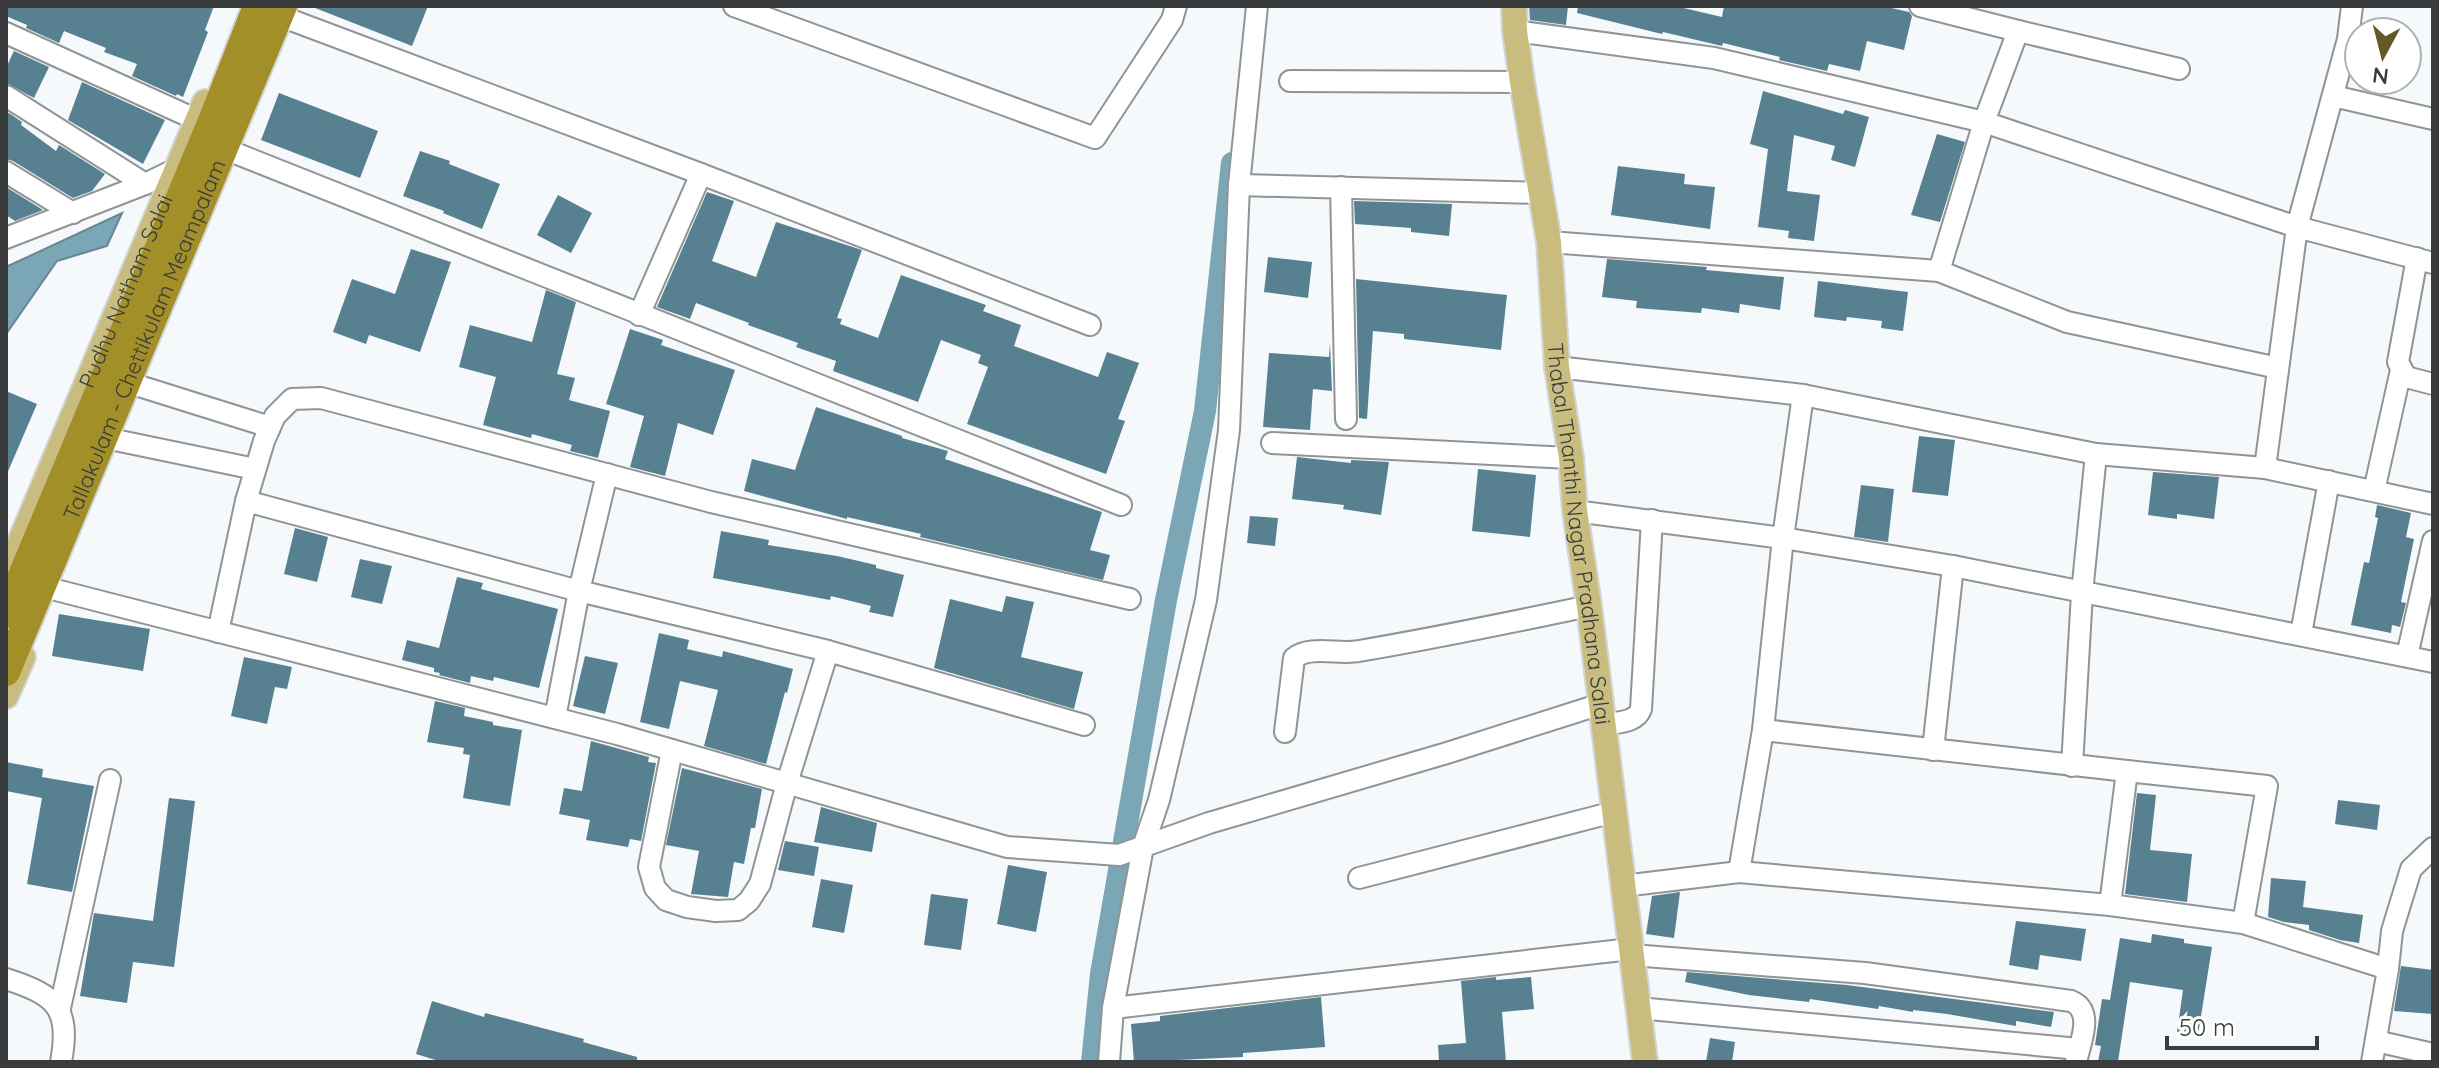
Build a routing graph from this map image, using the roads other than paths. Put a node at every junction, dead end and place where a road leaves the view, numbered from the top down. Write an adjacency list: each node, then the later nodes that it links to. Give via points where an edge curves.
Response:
1 (244, 6): 19 (main road, Pudhu Natham Salai)
2 (257, 6): 69 (highway, Tallakulam - Chettikulam Meampalam)
3 (734, 6): 4 (street, via 1095,138)
4 (1176, 6)
5 (1257, 6): 26 (street)
6 (1514, 6): 10 (main road, Thabal Thanthi Nagar Pradhana Salai)
7 (1920, 6): 11 (street)
8 (2352, 6): 17 (street)
9 (290, 11): 21 (main road); 24 (street); 75 (highway, Tallakulam - Chettikulam Meampalam)
10 (1515, 31): 15 (main road, Thabal Thanthi Nagar Pradhana Salai); 20 (street, via 1714,58)
11 (2018, 31): 13 (street); 20 (street)
12 (6, 33): 19 (street)
13 (2179, 69)
14 (1290, 81): 15 (street)
15 (1522, 82): 28 (main road, Thabal Thanthi Nagar Pradhana Salai)
16 (6, 96): 25 (street)
17 (2333, 96): 18 (street); 30 (street)
18 (2433, 119)
19 (197, 120): 22 (main road, Pudhu Natham Salai)
20 (1984, 122): 30 (street); 34 (street)
21 (235, 153): 35 (street); 41 (main road)
22 (176, 169): 25 (street); 59 (main road, Pudhu Natham Salai)
23 (6, 172): 29 (street)
24 (701, 174): 35 (street); 36 (street)
25 (145, 184): 29 (street)
26 (1239, 185): 27 (street); 89 (street, via 1229,430 1206,600 1159,800)
27 (1341, 187): 28 (street); 43 (street)
28 (1540, 193): 32 (main road, Thabal Thanthi Nagar Pradhana Salai)
29 (73, 213): 31 (street)
30 (2297, 227): 33 (street); 38 (street)
31 (6, 238)
32 (1549, 242): 34 (street); 37 (main road, Thabal Thanthi Nagar Pradhana Salai)
33 (2425, 260): 39 (street, via 2398,362)
34 (1939, 271): 38 (street, via 2067,322)
35 (639, 315): 56 (street)
36 (1090, 325)
37 (1557, 367): 42 (street); 48 (main road, Thabal Thanthi Nagar Pradhana Salai)
38 (2278, 368): 49 (street)
39 (2401, 370): 40 (street, via 2406,377); 53 (street)
40 (2433, 384)
41 (136, 385): 44 (street); 45 (main road)
42 (1803, 395): 47 (street); 60 (street)
43 (1346, 419)
44 (270, 427): 50 (street); 51 (street, via 292,399 321,398)
45 (115, 440): 50 (street); 64 (main road)
46 (1272, 443): 48 (street)
47 (2096, 454): 49 (street); 66 (street)
48 (1571, 458): 57 (main road, Thabal Thanthi Nagar Pradhana Salai)
49 (2265, 468): 52 (street)
50 (255, 469): 54 (street)
51 (607, 474): 65 (street); 67 (street)
52 (2329, 481): 53 (street); 71 (street)
53 (2374, 491): 55 (street)
54 (246, 501): 65 (street); 70 (street)
55 (2433, 504)
56 (1121, 505)
57 (1575, 511): 58 (street); 68 (main road, Thabal Thanthi Nagar Pradhana Salai)
58 (1652, 520): 60 (street); 77 (street, via 1641,709 1633,719)
59 (14, 536): 63 (main road, Pudhu Natham Salai)
60 (1783, 538): 62 (street); 80 (street)
61 (2433, 541): 73 (street)
62 (1953, 566): 66 (street); 83 (street)
63 (6, 575)
64 (52, 589): 70 (street); 76 (main road)
65 (579, 591): 72 (street); 78 (street)
66 (2082, 593): 71 (street); 84 (street)
67 (1130, 599)
68 (1589, 606): 77 (main road, Thabal Thanthi Nagar Pradhana Salai); 81 (street, via 1352,652 1297,655)
69 (6, 614)
70 (218, 632): 78 (street)
71 (2301, 634): 73 (street)
72 (828, 651): 79 (street); 87 (street)
73 (2407, 656): 74 (street)
74 (2433, 662)
75 (6, 672)
76 (6, 696)
77 (1602, 714): 88 (main road, Thabal Thanthi Nagar Pradhana Salai); 89 (street, via 1447,753)
78 (555, 718): 82 (street)
79 (1084, 725)
80 (1763, 730): 83 (street); 91 (street)
81 (1285, 732)
82 (672, 750): 87 (street); 87 (street, via 649,867 655,888 666,900 687,907 738,910 749,901 760,884)
83 (1933, 750): 84 (street)
84 (2072, 766): 85 (street)
85 (2127, 771): 94 (street); 95 (street, via 2267,786)
86 (110, 780): 99 (street)
87 (787, 783): 89 (street, via 1007,847 1119,855)
88 (1614, 812): 92 (street); 93 (main road, Thabal Thanthi Nagar Pradhana Salai)
89 (1142, 847): 100 (street)
90 (2433, 848): 97 (street, via 2411,869 2392,931)
91 (1739, 872): 93 (street); 94 (street)
92 (1359, 878)
93 (1623, 886): 96 (main road, Thabal Thanthi Nagar Pradhana Salai)
94 (2110, 905): 95 (street)
95 (2243, 923): 97 (street)
96 (1631, 952): 100 (street); 101 (main road, Thabal Thanthi Nagar Pradhana Salai); 104 (street, via 1865,973 2071,1001 2083,1010 2085,1022)
97 (2388, 969): 102 (street)
98 (6, 979): 99 (street)
99 (60, 1008): 105 (street)
100 (1113, 1008): 106 (street)
101 (1638, 1008): 104 (street); 107 (main road, Thabal Thanthi Nagar Pradhana Salai)
102 (2376, 1041): 103 (street); 108 (street)
103 (2433, 1054)
104 (2078, 1055)
105 (61, 1062)
106 (1109, 1062)
107 (1645, 1062)
108 (2372, 1062)

